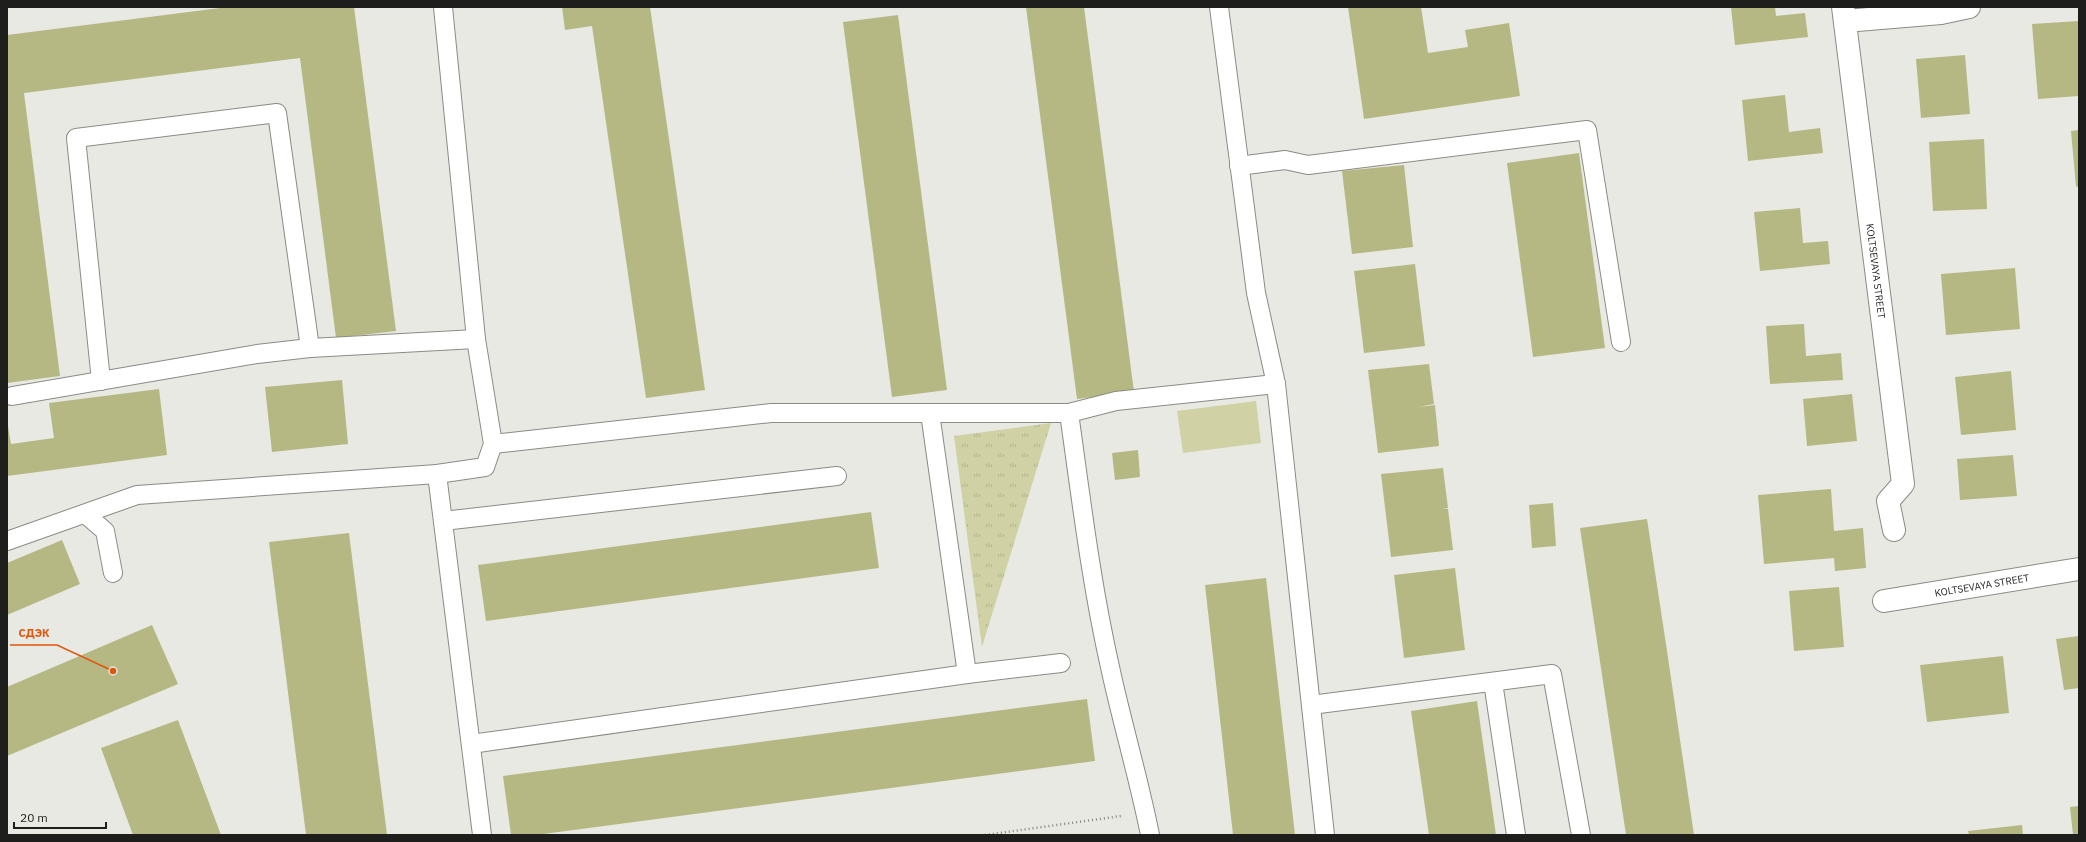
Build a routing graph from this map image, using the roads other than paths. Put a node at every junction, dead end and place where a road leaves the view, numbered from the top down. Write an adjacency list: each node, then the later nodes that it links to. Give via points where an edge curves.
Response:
1 (443, 7): 6 (lane)
2 (1218, 7): 5 (lane)
3 (1969, 7): 4 (street, via 1941,13)
4 (1844, 14): 19 (street, KOLTSEVAYA STREET, via 1903,484 1888,501)
5 (1239, 166): 7 (lane, via 1285,160 1308,165 1587,130); 10 (lane, via 1256,293)
6 (476, 339): 8 (lane); 14 (lane)
7 (1621, 342)
8 (310, 348): 9 (lane, via 257,354); 9 (lane, via 277,113 76,138)
9 (101, 381): 11 (lane)
10 (1276, 384): 13 (lane, via 1116,401); 27 (lane)
11 (12, 396)
12 (930, 413): 13 (lane); 14 (lane, via 772,413); 25 (lane)
13 (1069, 413): 30 (lane, via 1091,574)
14 (493, 444): 15 (lane, via 485,468)
15 (437, 474): 17 (lane, via 137,495); 18 (lane)
16 (837, 476): 18 (lane)
17 (85, 514): 20 (lane); 22 (lane, via 105,531)
18 (443, 521): 28 (lane)
19 (1894, 530)
20 (7, 541)
21 (2079, 569): 23 (street, KOLTSEVAYA STREET)
22 (113, 574)
23 (1884, 601)
24 (1061, 664): 25 (lane)
25 (967, 674): 28 (lane)
26 (1493, 682): 27 (lane); 32 (lane); 33 (lane, via 1552,674)
27 (1311, 705): 31 (lane)
28 (471, 744): 29 (lane)
29 (482, 835)
30 (1150, 835)
31 (1325, 835)
32 (1516, 835)
33 (1581, 835)

